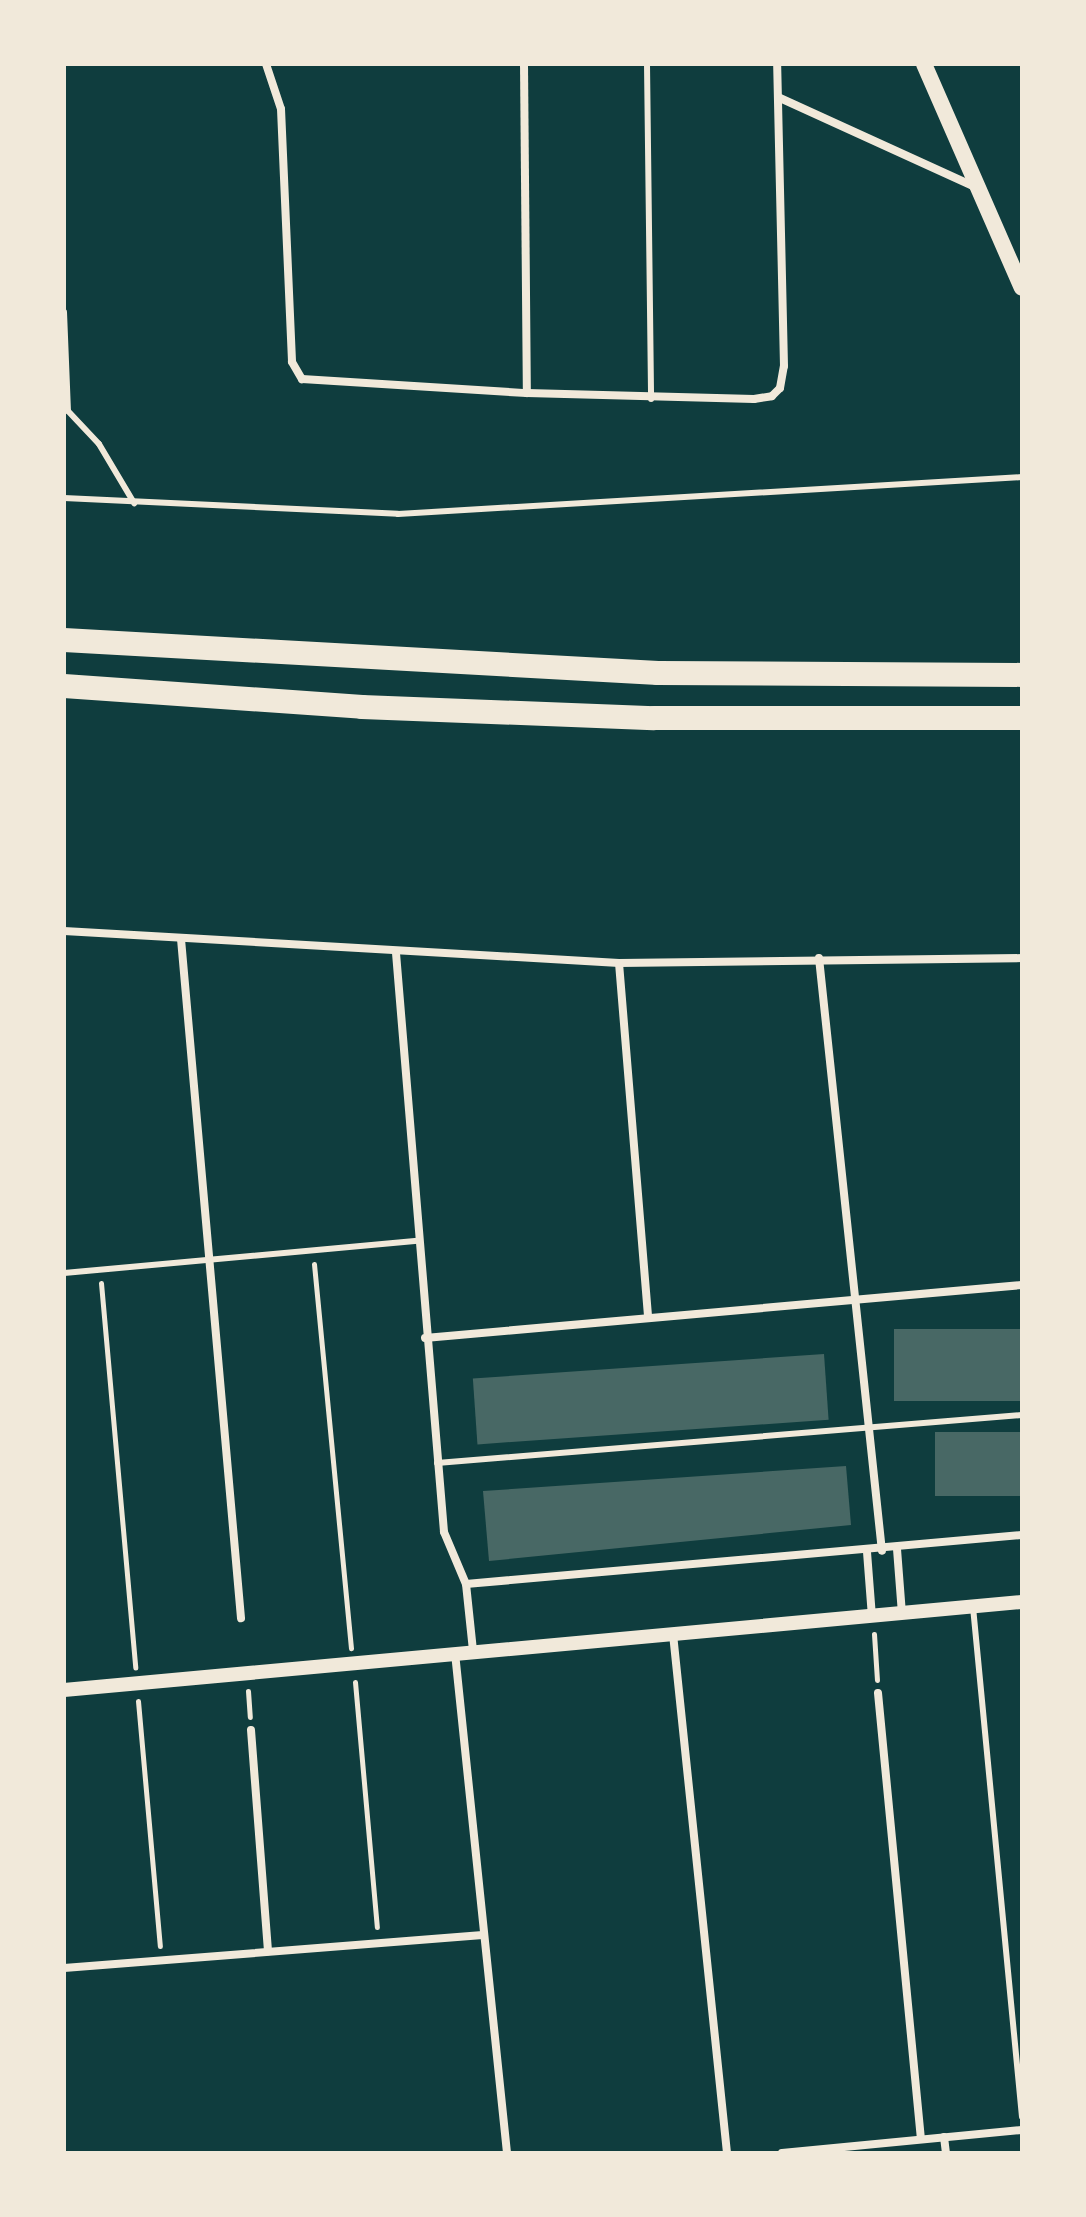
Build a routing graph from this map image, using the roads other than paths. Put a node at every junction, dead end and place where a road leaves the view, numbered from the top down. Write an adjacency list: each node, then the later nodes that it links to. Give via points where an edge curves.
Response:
1 (266, 64): 10 (street, via 281,109 292,362 302,379)
2 (524, 64): 10 (street)
3 (647, 64): 11 (lane)
4 (777, 64): 6 (street)
5 (924, 64): 7 (main road)
6 (780, 98): 7 (street); 11 (street, via 780,388 772,396 754,399)
7 (979, 189): 8 (main road)
8 (1022, 288)
9 (64, 312): 14 (lane, via 68,411 99,444)
10 (527, 393): 11 (street)
11 (651, 399)
12 (1022, 477): 14 (lane, via 834,493 398,514)
13 (64, 498): 14 (lane)
14 (134, 503)
15 (64, 640): 16 (highway, via 658,673)
16 (1022, 675)
17 (64, 686): 18 (highway, via 347,706 624,717)
18 (1022, 718)
19 (64, 931): 20 (street)
20 (181, 939): 21 (street); 26 (street)
21 (396, 953): 24 (street); 25 (street)
22 (819, 958): 23 (street); 24 (street); 29 (street)
23 (1022, 958)
24 (619, 963): 30 (street)
25 (418, 1241): 26 (lane); 31 (street)
26 (209, 1260): 27 (lane); 43 (street)
27 (64, 1273)
28 (1022, 1285): 29 (street)
29 (857, 1300): 30 (street); 33 (street)
30 (648, 1318): 31 (street)
31 (425, 1338): 34 (street)
32 (1022, 1415): 33 (lane)
33 (870, 1429): 34 (lane); 37 (street)
34 (437, 1463): 39 (street, via 444,1532)
35 (1022, 1535): 36 (street)
36 (897, 1549): 37 (street); 42 (street)
37 (882, 1551): 38 (street)
38 (867, 1552): 39 (street); 44 (street)
39 (466, 1584): 46 (street)
40 (1022, 1602): 41 (street)
41 (973, 1607): 42 (street); 54 (lane)
42 (902, 1614): 44 (street)
43 (241, 1618)
44 (872, 1618): 45 (street)
45 (673, 1634): 46 (street); 60 (street)
46 (473, 1651): 47 (street)
47 (455, 1653): 48 (street); 51 (street)
48 (64, 1690)
49 (878, 1693): 57 (street)
50 (251, 1730): 52 (street)
51 (483, 1935): 52 (street); 59 (street)
52 (268, 1951): 53 (street)
53 (64, 1968)
54 (1022, 2117)
55 (1022, 2130): 56 (street)
56 (944, 2137): 57 (street); 62 (street)
57 (921, 2139): 58 (street)
58 (830, 2151): 61 (street)
59 (507, 2153)
60 (727, 2153)
61 (782, 2153)
62 (946, 2153)

